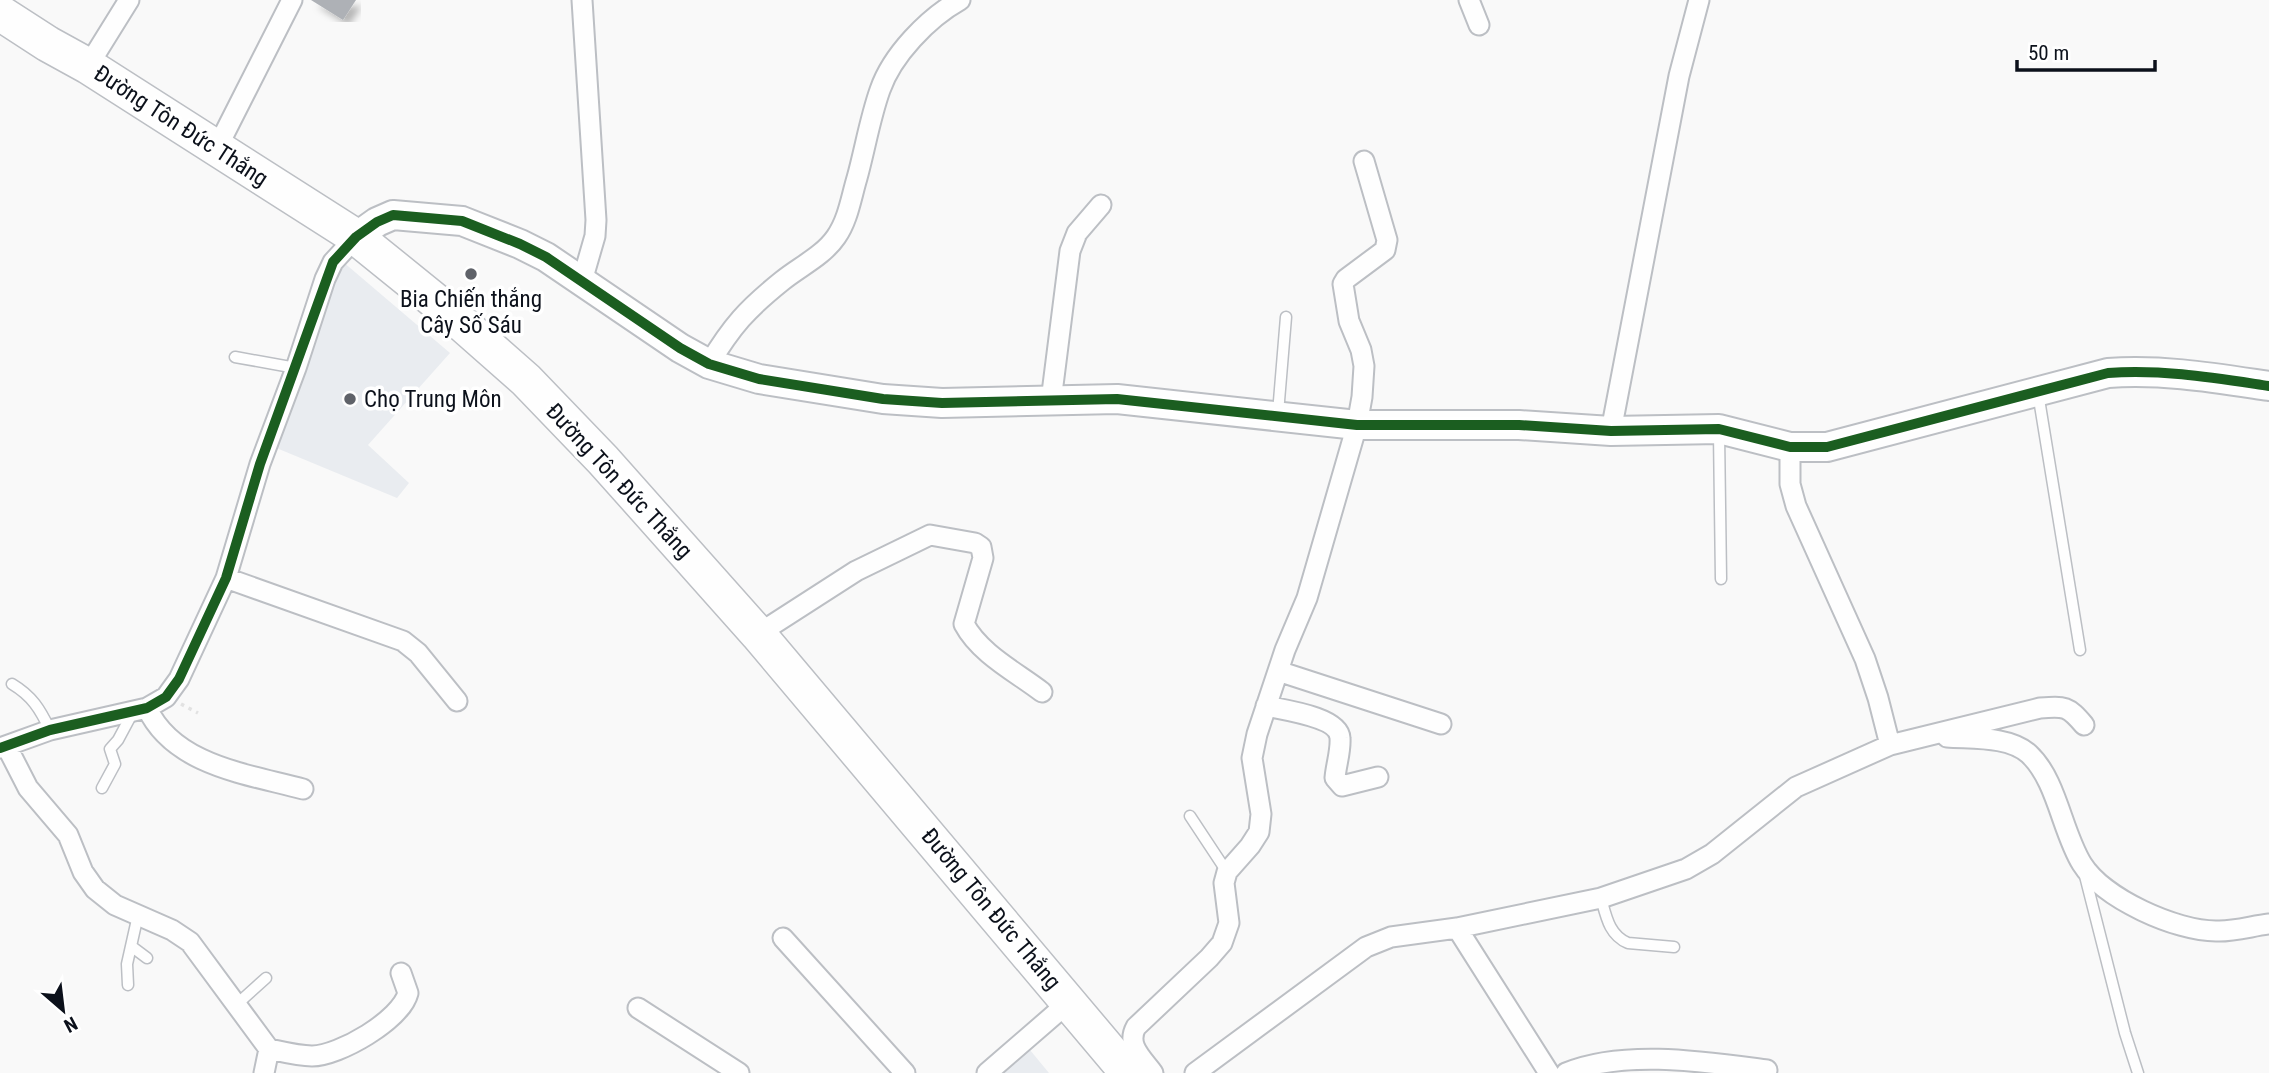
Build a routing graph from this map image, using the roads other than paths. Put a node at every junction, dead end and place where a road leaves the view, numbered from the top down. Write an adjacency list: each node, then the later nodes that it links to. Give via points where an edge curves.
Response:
1 (129, 0): 10 (street)
2 (292, 0): 11 (street)
3 (582, 0): 15 (street, via 596,220)
4 (960, 0): 7 (street)
5 (1469, 0): 9 (street)
6 (1699, 0): 26 (street, via 1679,76)
7 (939, 6): 18 (street, via 881,88 846,217 835,239 749,308)
8 (0, 13): 10 (highway, Đường Tôn Đức Thắng)
9 (1479, 25)
10 (89, 66): 11 (highway, Đường Tôn Đức Thắng)
11 (217, 148): 14 (highway, Đường Tôn Đức Thắng)
12 (1364, 161): 24 (street, via 1387,240 1385,250 1343,284 1364,366)
13 (1101, 205): 22 (street, via 1077,233 1070,251)
14 (356, 237): 15 (street, via 393,215 462,221 546,257); 19 (street, via 333,262); 30 (highway, Đường Tôn Đức Thắng, via 526,380)
15 (582, 281): 18 (street)
16 (1286, 317): 23 (lane)
17 (234, 357): 19 (lane)
18 (709, 364): 22 (street, via 759,379 883,399)
19 (296, 368): 28 (street, via 260,464)
20 (2269, 386): 21 (street, via 2144,371 2108,373)
21 (2038, 392): 27 (street, via 1838,445); 31 (lane)
22 (1051, 401): 23 (street, via 1117,399)
23 (1278, 417): 24 (street)
24 (1357, 425): 26 (street, via 1519,425); 32 (street, via 1307,598)
25 (1719, 429): 26 (street); 27 (street); 29 (lane)
26 (1611, 431)
27 (1790, 447): 42 (street, via 1790,484 1796,506 1864,659)
28 (226, 578): 35 (street, via 403,641); 37 (street, via 179,679 166,697)
29 (1721, 579)
30 (758, 634): 34 (street, via 856,570 930,535 975,543 983,558 964,624 988,652); 61 (highway, Đường Tôn Đức Thắng)
31 (2080, 650)
32 (1278, 671): 36 (street); 38 (street)
33 (12, 684): 40 (lane, via 37,704)
34 (1042, 692)
35 (457, 701)
36 (1266, 706): 44 (street, via 1334,725 1340,739 1335,778 1342,786); 49 (street, via 1252,758 1261,814 1259,832)
37 (140, 709): 40 (street); 45 (lane, via 110,749 115,764); 46 (street, via 175,744 209,763)
38 (1441, 724)
39 (2084, 725): 41 (street, via 2063,706)
40 (50, 730): 43 (street)
41 (1936, 736): 42 (street); 48 (street, via 2012,743 2029,754 2042,771)
42 (1890, 745): 50 (street, via 1796,787 1712,854 1686,869)
43 (4, 748): 51 (street, via 28,788 68,835 95,889)
44 (1377, 777)
45 (102, 788)
46 (303, 789)
47 (1190, 816): 49 (lane)
48 (2082, 865): 52 (street, via 2134,908 2172,923 2216,932); 76 (lane)
49 (1227, 872): 72 (street, via 1224,883 1230,923 1222,943 1131,1035 1132,1046)
50 (1601, 898): 53 (street); 56 (lane, via 1610,928 1620,940)
51 (138, 915): 55 (lane); 62 (street, via 190,942)
52 (2269, 924)
53 (1457, 928): 73 (street, via 1391,937 1366,947); 74 (street)
54 (783, 938): 69 (street)
55 (131, 946): 57 (lane); 60 (lane)
56 (1674, 947)
57 (147, 958)
58 (401, 974): 64 (street, via 408,993 406,1002 392,1018 340,1049 312,1056)
59 (267, 978): 62 (lane)
60 (128, 985)
61 (1069, 1002): 70 (street); 71 (highway, Đường Tôn Đức Thắng)
62 (236, 1005): 64 (street)
63 (638, 1008): 68 (street)
64 (269, 1049): 67 (street)
65 (1722, 1069): 66 (street); 75 (street, via 1658,1060 1615,1061)
66 (1767, 1070)
67 (264, 1073)
68 (739, 1073)
69 (905, 1073)
70 (987, 1073)
71 (1128, 1073)
72 (1153, 1073)
73 (1195, 1073)
74 (1549, 1073)
75 (1566, 1073)
76 (2138, 1073)

